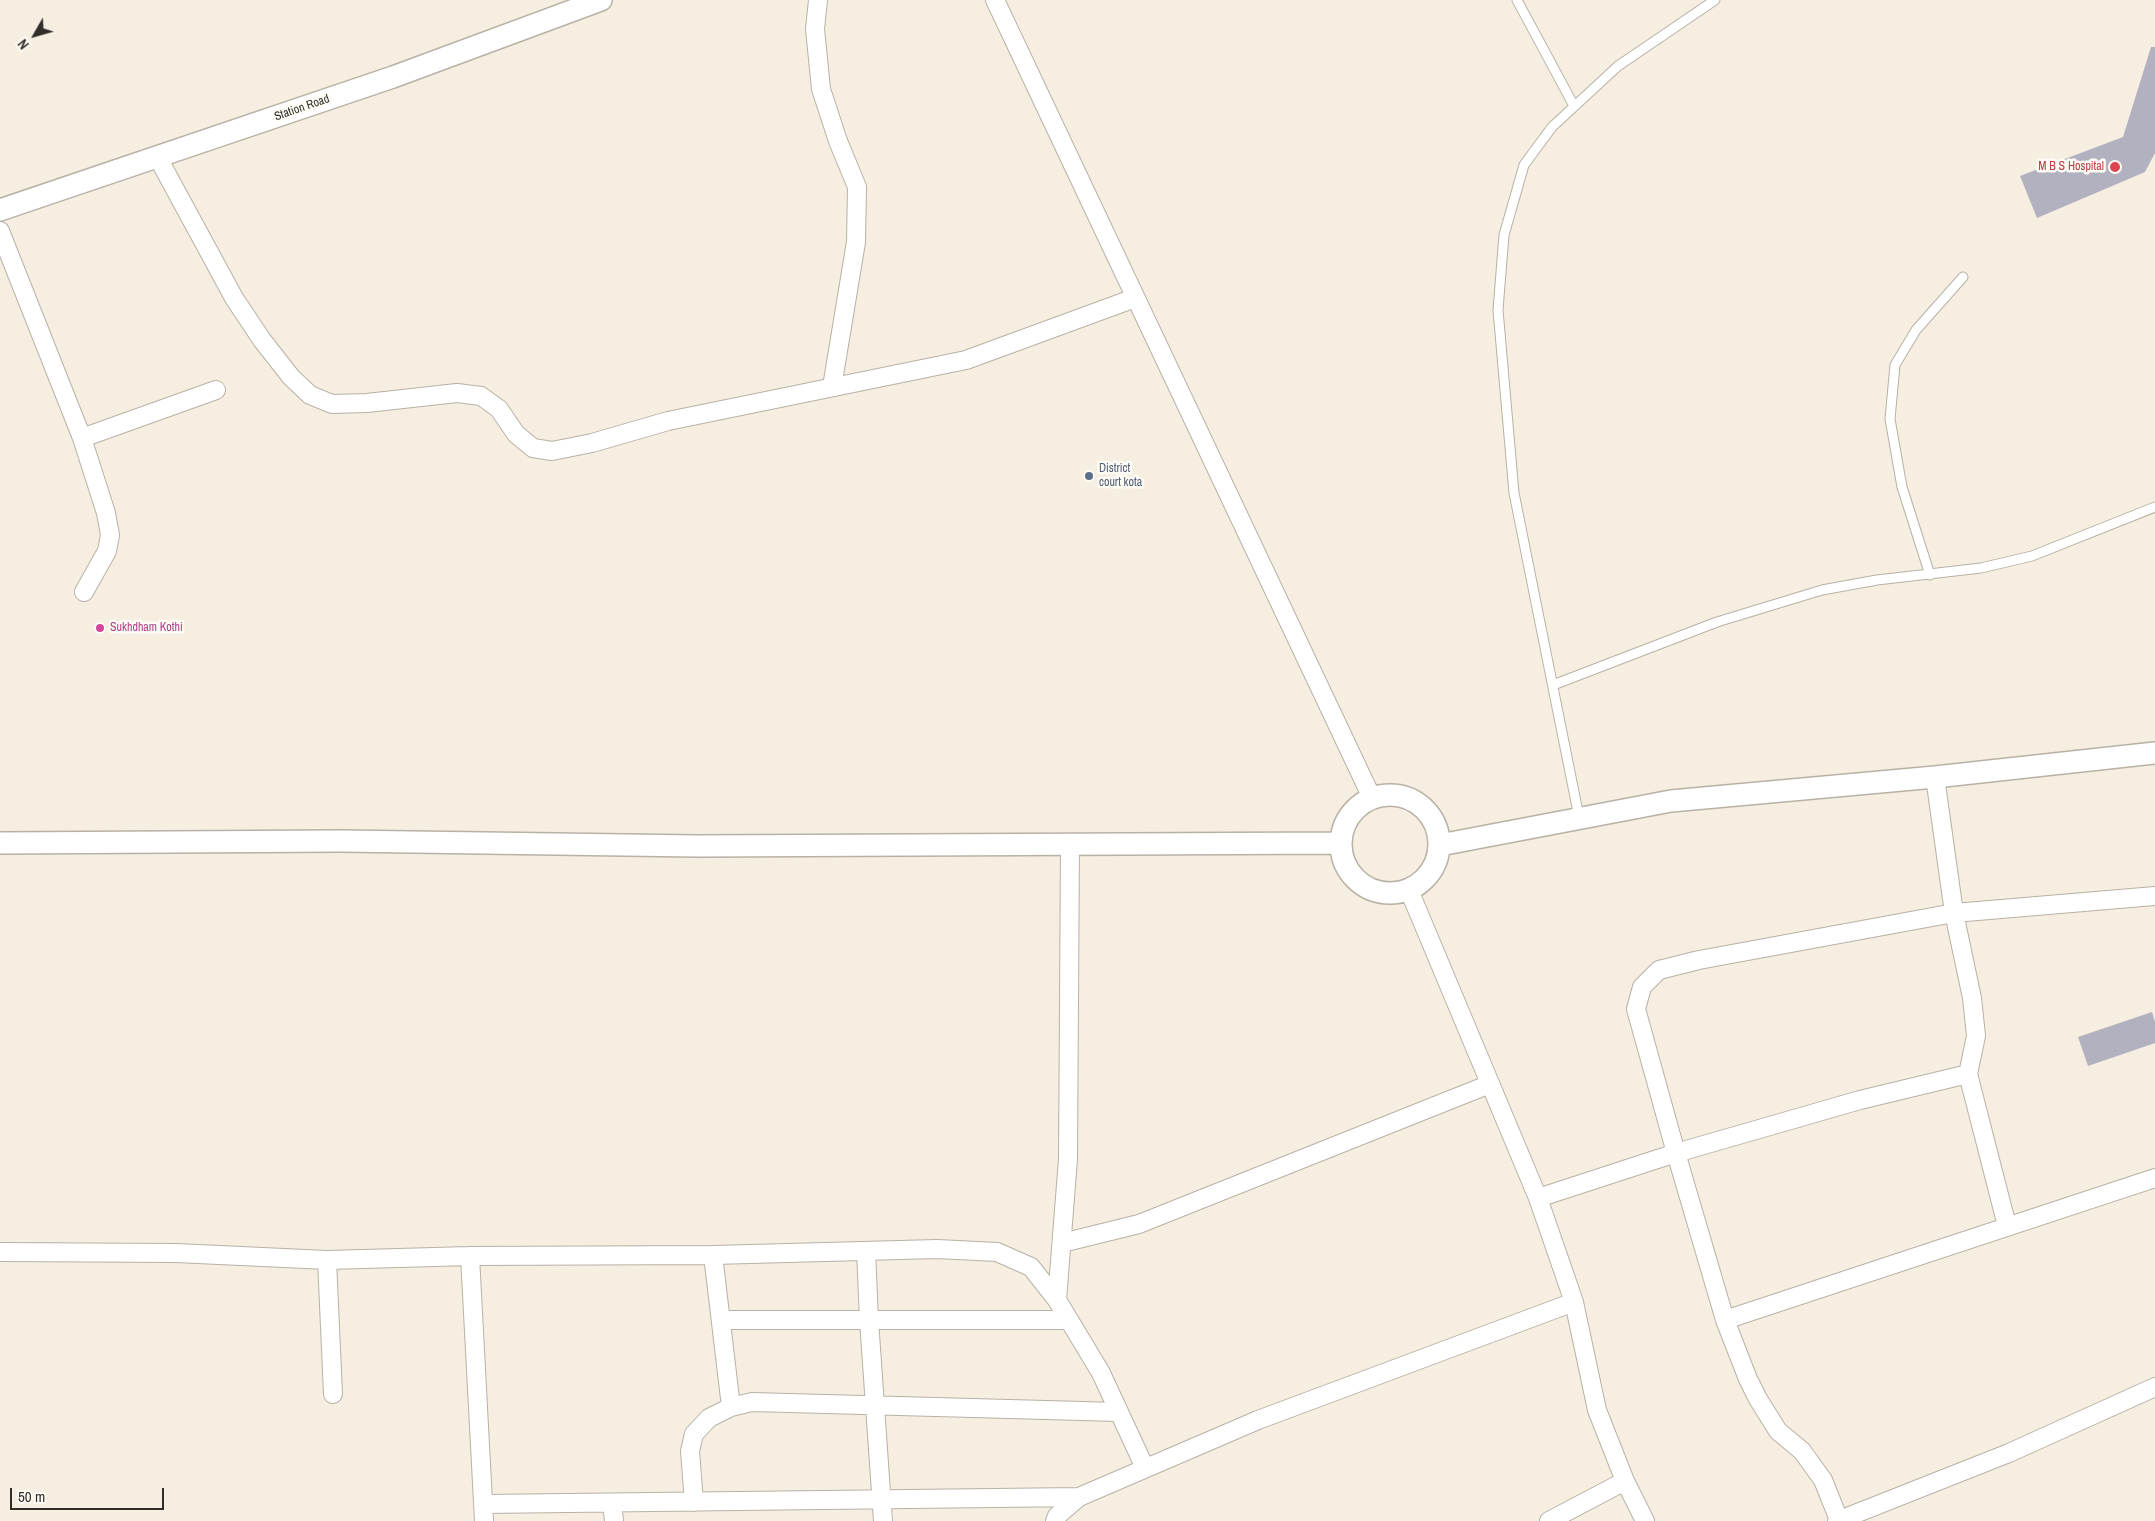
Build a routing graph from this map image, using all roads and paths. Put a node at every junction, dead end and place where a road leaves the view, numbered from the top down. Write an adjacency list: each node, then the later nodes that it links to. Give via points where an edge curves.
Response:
1 (601, 0): 7 (street, Station Road, via 393,77)
2 (818, 0): 12 (street, via 815,29 821,89 857,187 856,242)
3 (995, 0): 11 (street)
4 (1517, 0): 6 (lane)
5 (1715, 0): 6 (lane, via 1618,66)
6 (1574, 106): 18 (lane, via 1552,127 1524,165 1504,234 1498,310 1514,494)
7 (157, 156): 8 (street, Station Road); 12 (street, via 234,298 262,340 310,396 332,404 458,392 482,396 533,448 552,451 668,421)
8 (0, 210)
9 (0, 231): 14 (street)
10 (1963, 276): 16 (lane, via 1916,330 1896,364 1890,419 1902,486)
11 (1136, 298): 12 (street, via 966,360); 21 (street)
12 (832, 387)
13 (216, 390): 14 (street)
14 (82, 438): 17 (street, via 110,535 107,551)
15 (2155, 507): 16 (lane, via 2032,556)
16 (1930, 575): 18 (lane, via 1822,590 1717,622)
17 (84, 592)
18 (1553, 686): 22 (lane)
19 (2155, 753): 20 (street)
20 (1935, 777): 22 (street, via 1671,801); 29 (street)
21 (1372, 798): 24 (street, via 1356,808 1345,824); 26 (street, via 1391,794 1410,799 1426,810 1436,826)
22 (1579, 817): 26 (street)
23 (0, 843): 25 (street, via 341,841 698,846)
24 (1341, 843): 25 (street); 27 (street, via 1344,862 1355,878 1371,889 1390,893)
25 (1070, 845): 36 (street, via 1068,1159)
26 (1440, 845): 27 (street, via 1436,864 1425,880)
27 (1409, 890): 31 (street)
28 (2155, 896): 29 (street)
29 (1954, 913): 30 (street, via 1972,998 1976,1036); 32 (street, via 1659,970 1642,986 1636,1009)
30 (1968, 1074): 32 (street, via 1860,1100); 35 (street)
31 (1490, 1084): 34 (street); 36 (street, via 1139,1224)
32 (1676, 1153): 34 (street); 47 (street)
33 (2155, 1178): 35 (street)
34 (1538, 1198): 43 (street)
35 (2007, 1226): 47 (street)
36 (1062, 1243): 42 (street)
37 (866, 1251): 39 (street); 42 (street, via 937,1248 997,1252 1031,1267); 45 (street)
38 (0, 1252): 41 (street, via 176,1253)
39 (713, 1255): 40 (street); 44 (street)
40 (470, 1256): 41 (street); 59 (street)
41 (327, 1260): 49 (street)
42 (1057, 1300): 46 (street)
43 (1574, 1302): 53 (street, via 1258,1420); 54 (street, via 1597,1410)
44 (721, 1320): 45 (street); 50 (street)
45 (869, 1320): 46 (street); 51 (street)
46 (1069, 1320): 52 (street, via 1101,1373)
47 (1725, 1320): 65 (street, via 1758,1399 1778,1431 1802,1451 1822,1480)
48 (2155, 1388): 65 (street, via 2009,1453)
49 (333, 1394)
50 (731, 1407): 51 (street, via 752,1402); 57 (street, via 710,1418 694,1434 690,1451)
51 (876, 1407): 52 (street); 56 (street)
52 (1119, 1412): 53 (street)
53 (1145, 1468): 55 (street)
54 (1625, 1481): 63 (street); 64 (street)
55 (1079, 1497): 56 (street); 62 (street)
56 (881, 1499): 57 (street); 61 (street)
57 (694, 1502): 58 (street)
58 (612, 1503): 59 (street); 60 (street)
59 (483, 1513)
60 (614, 1521)
61 (884, 1521)
62 (1055, 1521)
63 (1549, 1521)
64 (1645, 1521)
65 (1838, 1521)

